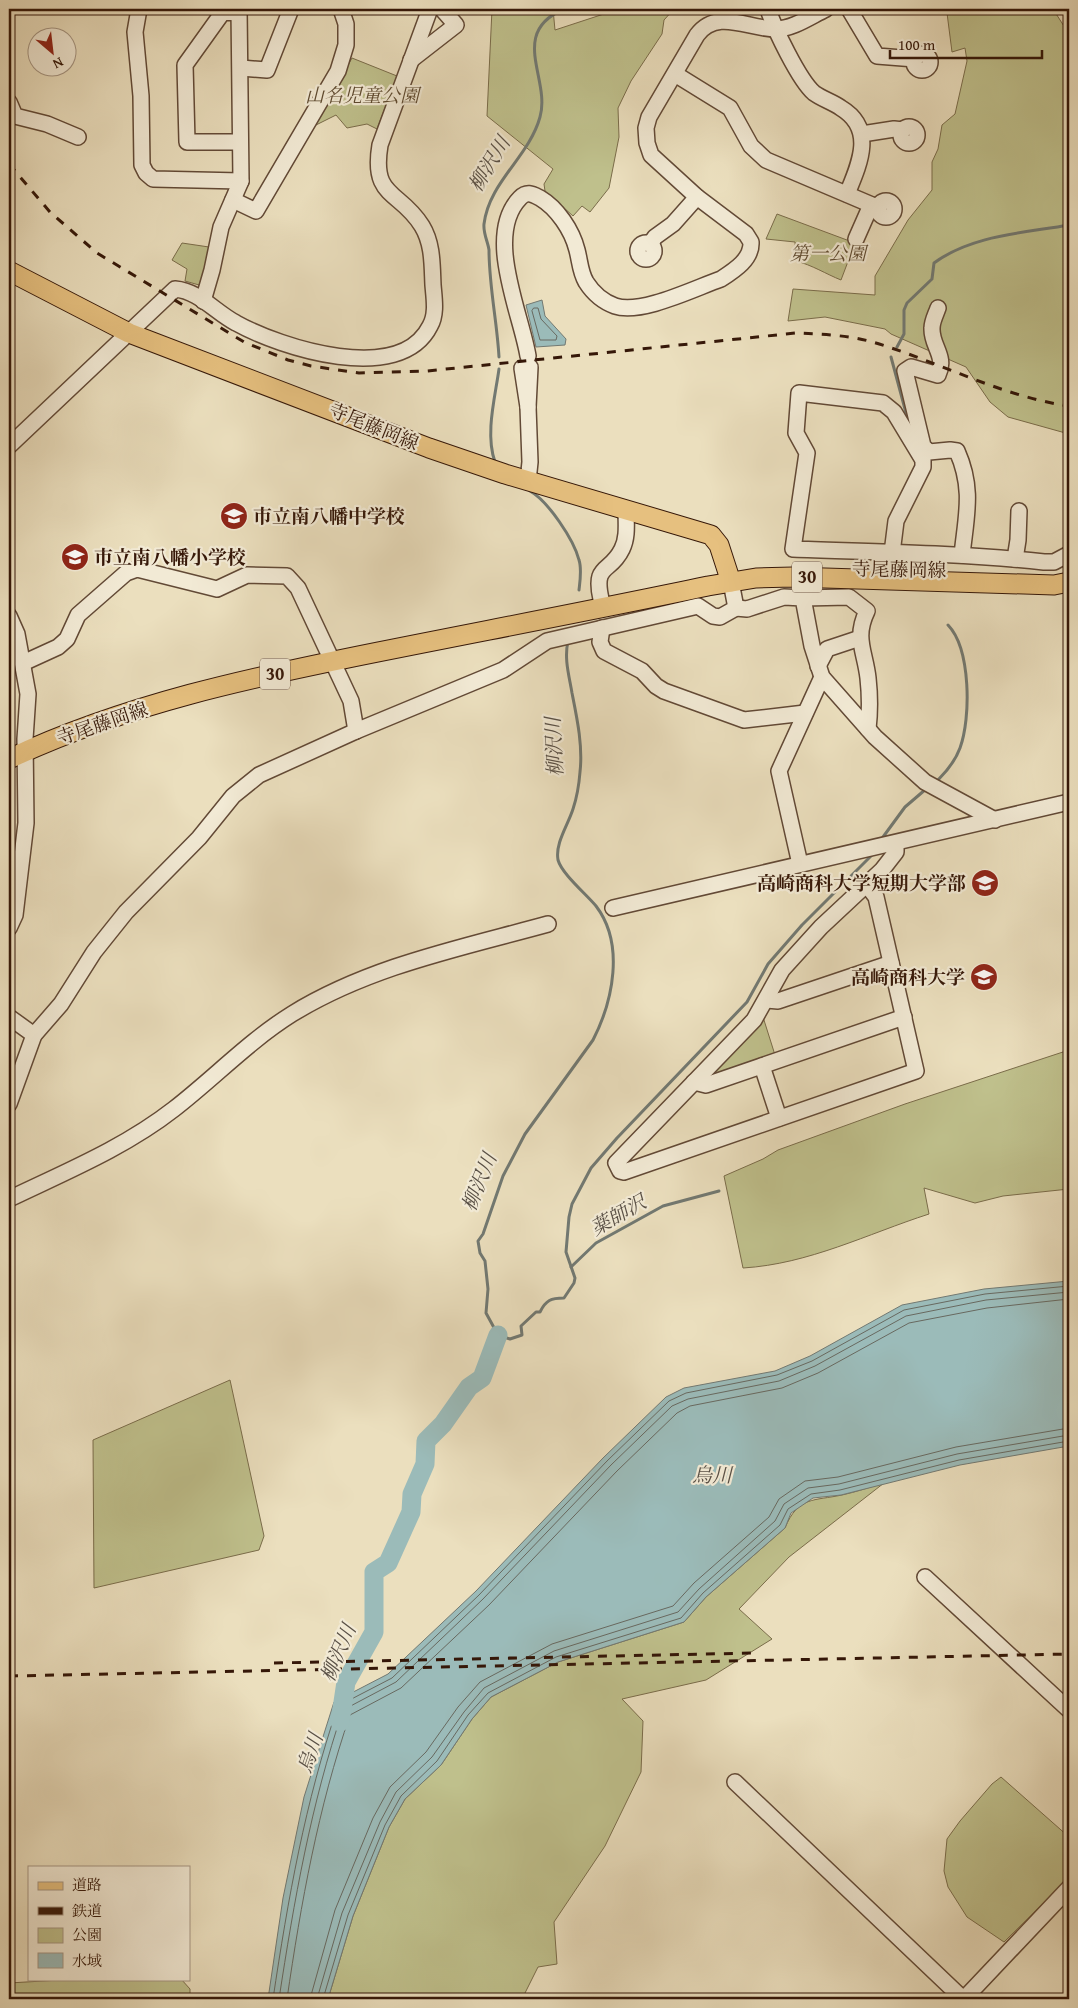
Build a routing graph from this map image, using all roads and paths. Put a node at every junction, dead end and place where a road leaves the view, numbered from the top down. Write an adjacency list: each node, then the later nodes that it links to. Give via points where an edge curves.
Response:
1 (139, 9): 20 (street, via 134,32 141,96 142,165 146,173 153,179)
2 (291, 9): 13 (street, via 267,70)
3 (341, 9): 23 (street, via 346,24 346,44 256,211)
4 (430, 9): 12 (street)
5 (442, 9): 12 (street, via 456,25)
6 (768, 9): 10 (street)
7 (826, 9): 10 (street, via 789,27)
8 (849, 9): 11 (street, via 876,56)
9 (239, 11): 13 (street); 19 (street, via 223,12 185,65 187,142)
10 (776, 29): 14 (street, via 724,20 707,24); 17 (street, via 806,84 814,93 851,116)
11 (915, 59)
12 (411, 60): 27 (street, via 380,144 378,172 384,187 415,216 428,238 434,309 432,323 422,338 395,356 360,358 332,354 292,347 266,338 216,312)
13 (241, 68): 19 (street)
14 (675, 74): 21 (street, via 730,108 750,146 760,156 782,169); 22 (street, via 649,117 647,143 651,155 660,165)
15 (9, 102): 18 (street, via 15,116)
16 (903, 130): 17 (street)
17 (862, 134): 21 (street, via 861,158)
18 (78, 137)
19 (240, 142): 20 (street)
20 (241, 181): 23 (street)
21 (847, 194): 24 (street, via 875,206)
22 (697, 197): 25 (street); 32 (street, via 746,234 751,242 749,255 721,279 629,309 615,306 590,288 581,272 574,241 564,223 544,200 526,193 512,211 504,242 525,362)
23 (233, 200): 27 (street, via 221,227)
24 (856, 238)
25 (650, 244)
26 (9, 271): 29 (main road, 寺尾藤岡線)
27 (203, 301): 29 (street, via 192,292 175,289)
28 (938, 308): 31 (street, via 932,328 942,367 938,374 911,367 905,371)
29 (129, 333): 30 (street); 32 (main road, 寺尾藤岡線, via 498,472)
30 (9, 446)
31 (920, 447): 35 (street, via 923,467 896,521); 35 (street, via 894,412 883,403 799,393 796,433 807,453 792,548); 37 (street, via 929,452 957,452 962,464 967,478 968,500)
32 (528, 480): 33 (main road, 寺尾藤岡線)
33 (626, 510): 40 (main road, 寺尾藤岡線, via 711,534 719,545); 43 (street, via 626,538 622,550 599,575)
34 (1019, 511): 38 (street)
35 (892, 553): 37 (street)
36 (1069, 554): 38 (street, via 1054,562)
37 (962, 556): 38 (street)
38 (1015, 559)
39 (1069, 576): 40 (main road, 寺尾藤岡線 / 30, via 793,566 751,569)
40 (730, 578): 41 (main road, 寺尾藤岡線 / 30, via 1054,585); 43 (main road, 寺尾藤岡線 / 30); 44 (street); 46 (main road, 寺尾藤岡線 / 30)
41 (1069, 582)
42 (803, 598): 44 (street, via 784,597 747,609); 48 (street, via 849,598 867,610 860,624); 51 (street)
43 (601, 599): 46 (main road, 寺尾藤岡線 / 30)
44 (736, 608): 47 (street, via 720,617 698,606)
45 (9, 616): 50 (street)
46 (549, 618): 49 (main road, 寺尾藤岡線 / 30)
47 (602, 628): 52 (street, via 600,642 604,651 642,671 664,691 744,720); 54 (street, via 547,641 503,670)
48 (860, 638): 51 (street, via 827,649); 53 (street, via 871,709)
49 (332, 661): 50 (street, via 298,588 287,576 247,574 217,589 137,569 126,573 78,614 67,639 58,647); 54 (street, via 351,701); 55 (main road, 寺尾藤岡線 / 30, via 195,692 131,711)
50 (24, 663): 55 (street, via 28,694)
51 (820, 672): 52 (street); 53 (street)
52 (805, 712): 59 (street, via 779,772)
53 (868, 729): 57 (street, via 925,782)
54 (356, 731): 68 (street, via 259,776 233,796 199,838 126,912 94,952 62,1004)
55 (17, 755): 63 (street, via 26,823 15,915)
56 (1069, 802): 57 (street)
57 (995, 820): 58 (street)
58 (896, 844): 59 (street); 60 (street, via 893,856)
59 (800, 864): 61 (street)
60 (867, 885): 64 (street, via 876,897); 65 (street, via 821,927 782,970)
61 (613, 908)
62 (548, 924): 73 (street, via 407,962 359,980 317,1001 292,1014 241,1052 174,1110 115,1148)
63 (9, 928)
64 (891, 963): 65 (street, via 778,1001); 67 (street)
65 (767, 1000): 70 (street, via 754,1020)
66 (9, 1016): 68 (street)
67 (904, 1017): 69 (street); 72 (street, via 916,1071)
68 (34, 1035): 71 (street)
69 (762, 1066): 70 (street, via 706,1085); 72 (street)
70 (694, 1082): 72 (street, via 616,1163 620,1171)
71 (9, 1104)
72 (779, 1118)
73 (9, 1199)
74 (925, 1577): 75 (street)
75 (1069, 1710)
76 (735, 1782): 78 (street)
77 (1069, 1888): 78 (street)
78 (963, 1999)

